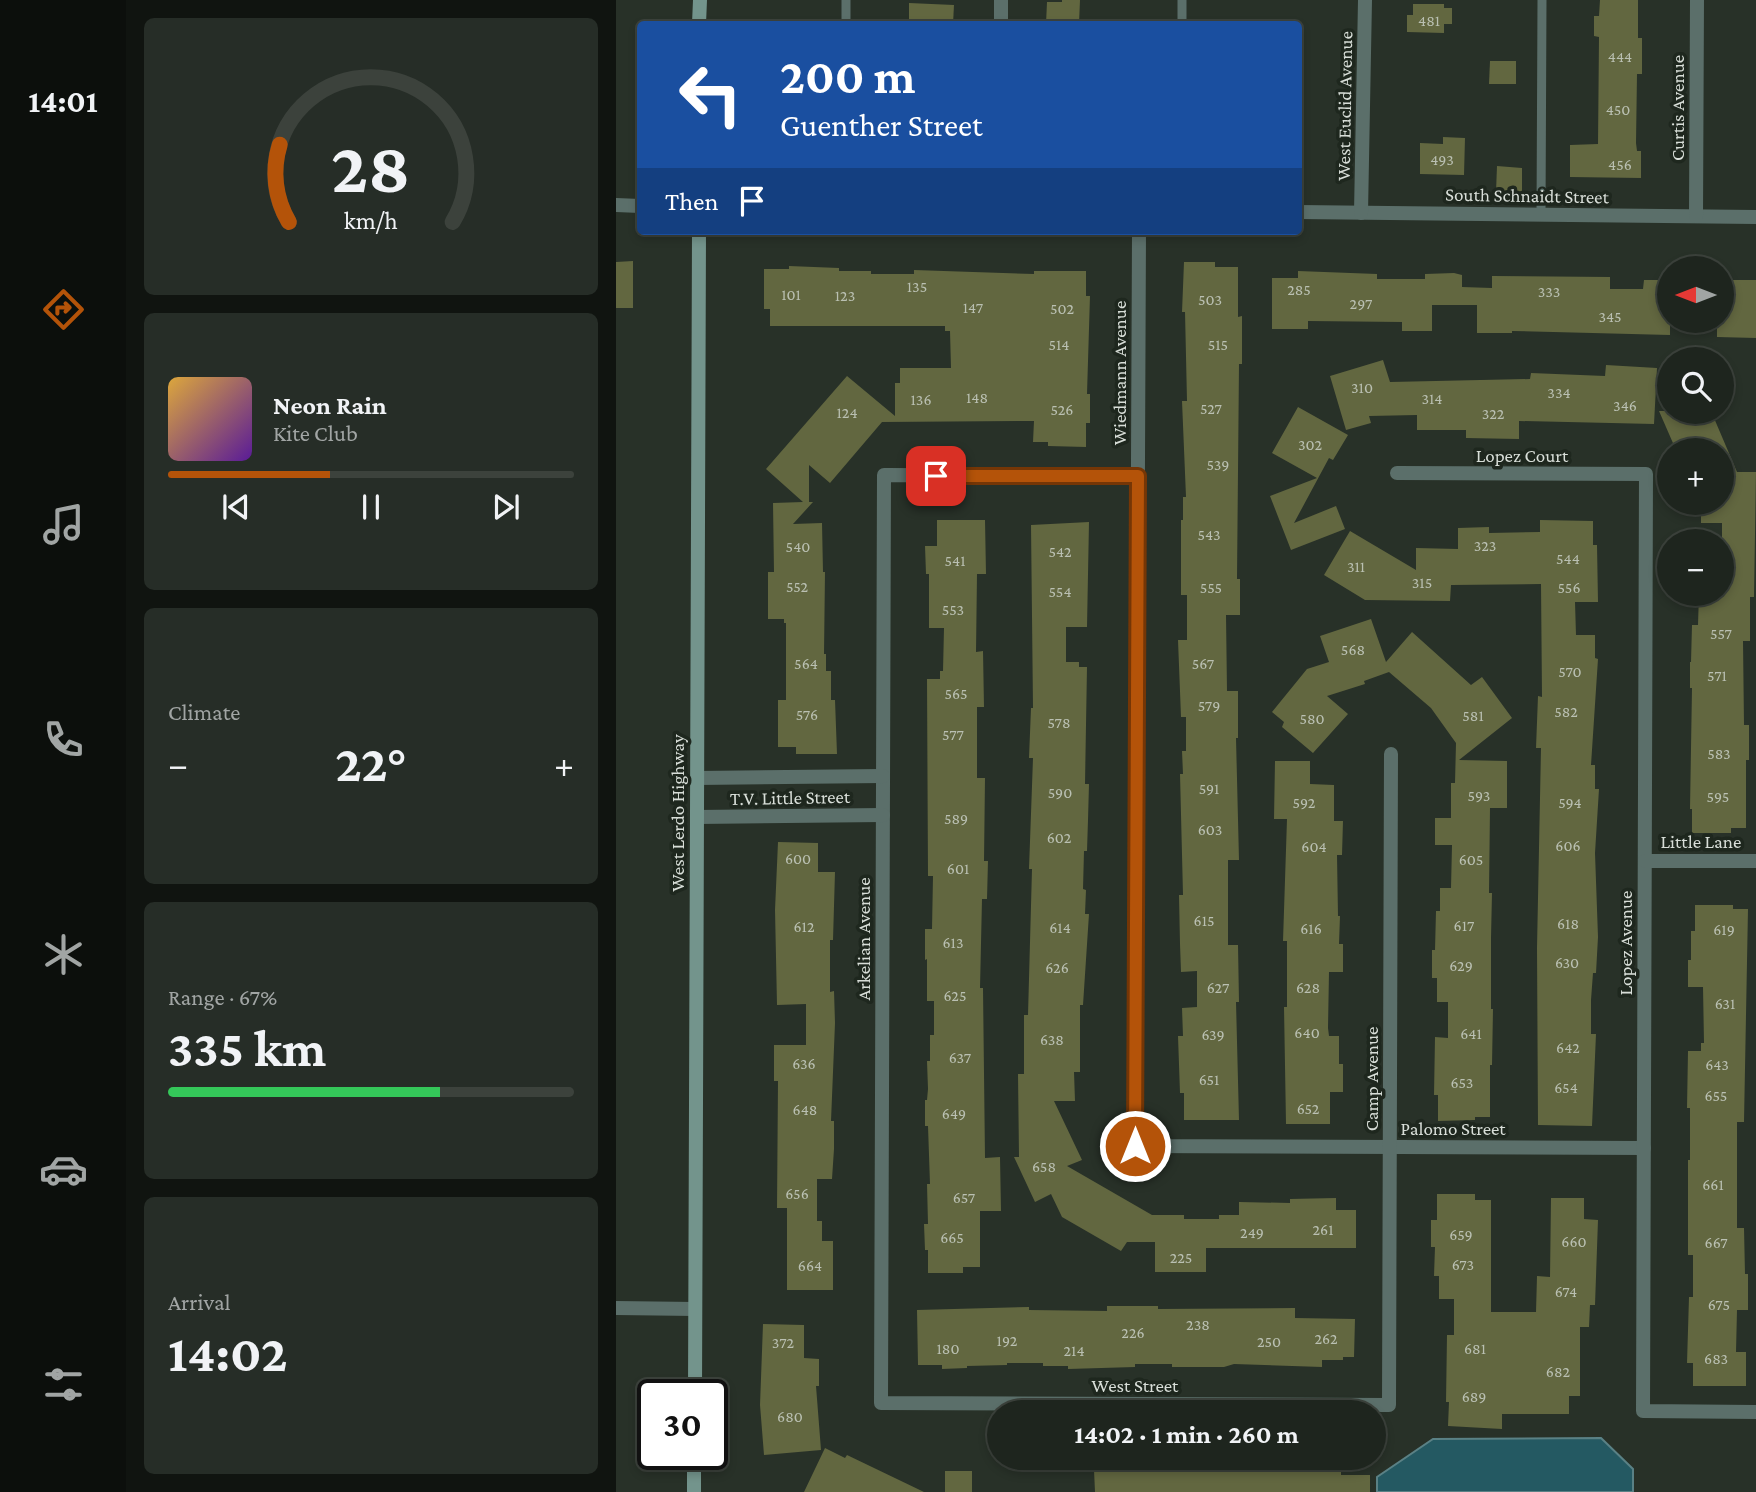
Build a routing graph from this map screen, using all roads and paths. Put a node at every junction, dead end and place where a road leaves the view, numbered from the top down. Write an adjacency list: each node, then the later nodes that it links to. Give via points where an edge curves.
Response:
1 (699, 0): 8 (main road)
2 (846, 0): 9 (lane)
3 (1001, 0): 10 (street)
4 (1182, 0): 11 (lane)
5 (1365, 0): 15 (street, West Euclid Avenue)
6 (1542, 0): 16 (lane)
7 (1697, 0): 17 (street, Curtis Avenue)
8 (699, 21)
9 (846, 21)
10 (1000, 21)
11 (1182, 21)
12 (616, 205): 13 (street)
13 (637, 205)
14 (1302, 212): 15 (street, South Schnaidt Street)
15 (1361, 213): 16 (street, South Schnaidt Street)
16 (1541, 215): 17 (street, South Schnaidt Street)
17 (1696, 216): 18 (street, South Schnaidt Street)
18 (1756, 217)
19 (699, 235): 26 (main road, West Lerdo Highway)
20 (1139, 235): 23 (street, Wiedmann Avenue)
21 (1397, 473): 22 (street, Lopez Court)
22 (1646, 474): 29 (street, Lopez Avenue)
23 (1138, 476): 25 (street, Arkelian Avenue, via 884,475); 31 (street, Wiedmann Avenue)
24 (1391, 754): 32 (street, Camp Avenue)
25 (883, 776): 26 (street, T.V. Little Street); 27 (street, Arkelian Avenue)
26 (696, 778): 28 (main road, West Lerdo Highway)
27 (883, 814): 28 (street, T.V. Little Street); 37 (street, Arkelian Avenue)
28 (696, 817): 35 (main road, West Lerdo Highway)
29 (1645, 860): 30 (street, Little Lane); 33 (street, Lopez Avenue)
30 (1756, 861)
31 (1135, 1146): 32 (street, Palomo Street)
32 (1390, 1147): 33 (street, Palomo Street); 38 (street, Camp Avenue)
33 (1644, 1148): 39 (street, Lopez Avenue, via 1643,1411)
34 (616, 1308): 35 (street)
35 (695, 1309): 36 (main road, West Lerdo Highway)
36 (695, 1379)
37 (881, 1403): 38 (street, West Street)
38 (1389, 1405)
39 (1756, 1412)
40 (694, 1470): 41 (main road)
41 (694, 1492)

